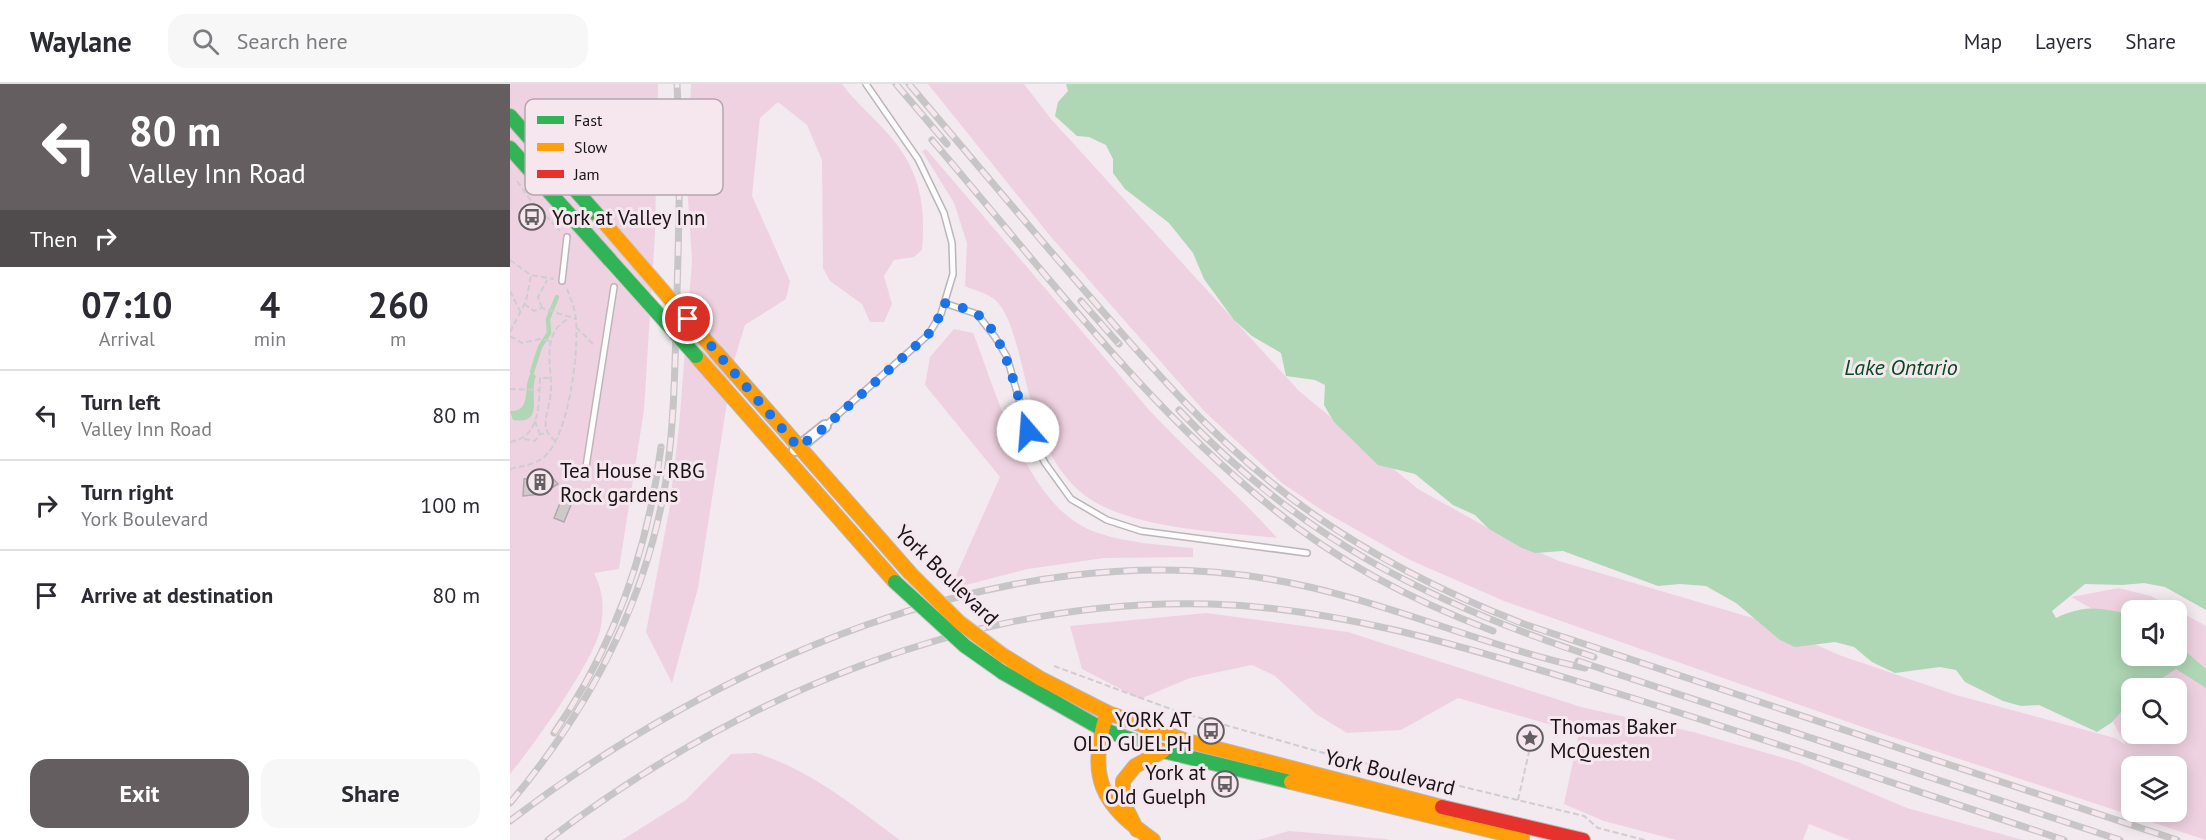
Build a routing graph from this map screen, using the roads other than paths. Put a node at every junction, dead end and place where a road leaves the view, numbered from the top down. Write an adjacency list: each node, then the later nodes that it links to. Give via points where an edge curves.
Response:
1 (866, 84): 11 (lane, via 918,159 944,213 952,243 953,274)
2 (510, 116): 3 (main road, York Boulevard, bridge)
3 (525, 133)
4 (510, 147): 5 (main road, York Boulevard, bridge)
5 (525, 164)
6 (552, 195): 14 (main road, York Boulevard, bridge)
7 (580, 195): 13 (main road, York Boulevard, bridge)
8 (567, 237): 9 (lane)
9 (562, 281)
10 (614, 287): 15 (lane)
11 (944, 303): 12 (lane, via 928,335); 16 (lane, via 977,314 995,336 1007,357 1028,431 1071,499 1107,520 1141,531)
12 (825, 426): 13 (street)
13 (798, 447): 14 (street); 17 (main road, York Boulevard, bridge, via 959,622 1041,679)
14 (787, 458): 18 (main road, York Boulevard, bridge, via 894,582 956,639 1002,672)
15 (585, 473)
16 (1307, 554)
17 (1108, 712): 18 (main road); 23 (main road, York Boulevard, via 1222,751)
18 (1102, 729): 19 (main road, York Boulevard); 20 (main road, via 1096,757 1101,791)
19 (1162, 751): 20 (main road, via 1133,765 1123,779 1124,808); 22 (main road, York Boulevard)
20 (1137, 830): 21 (main road)
21 (1153, 840)
22 (1529, 840)
23 (1583, 840)

